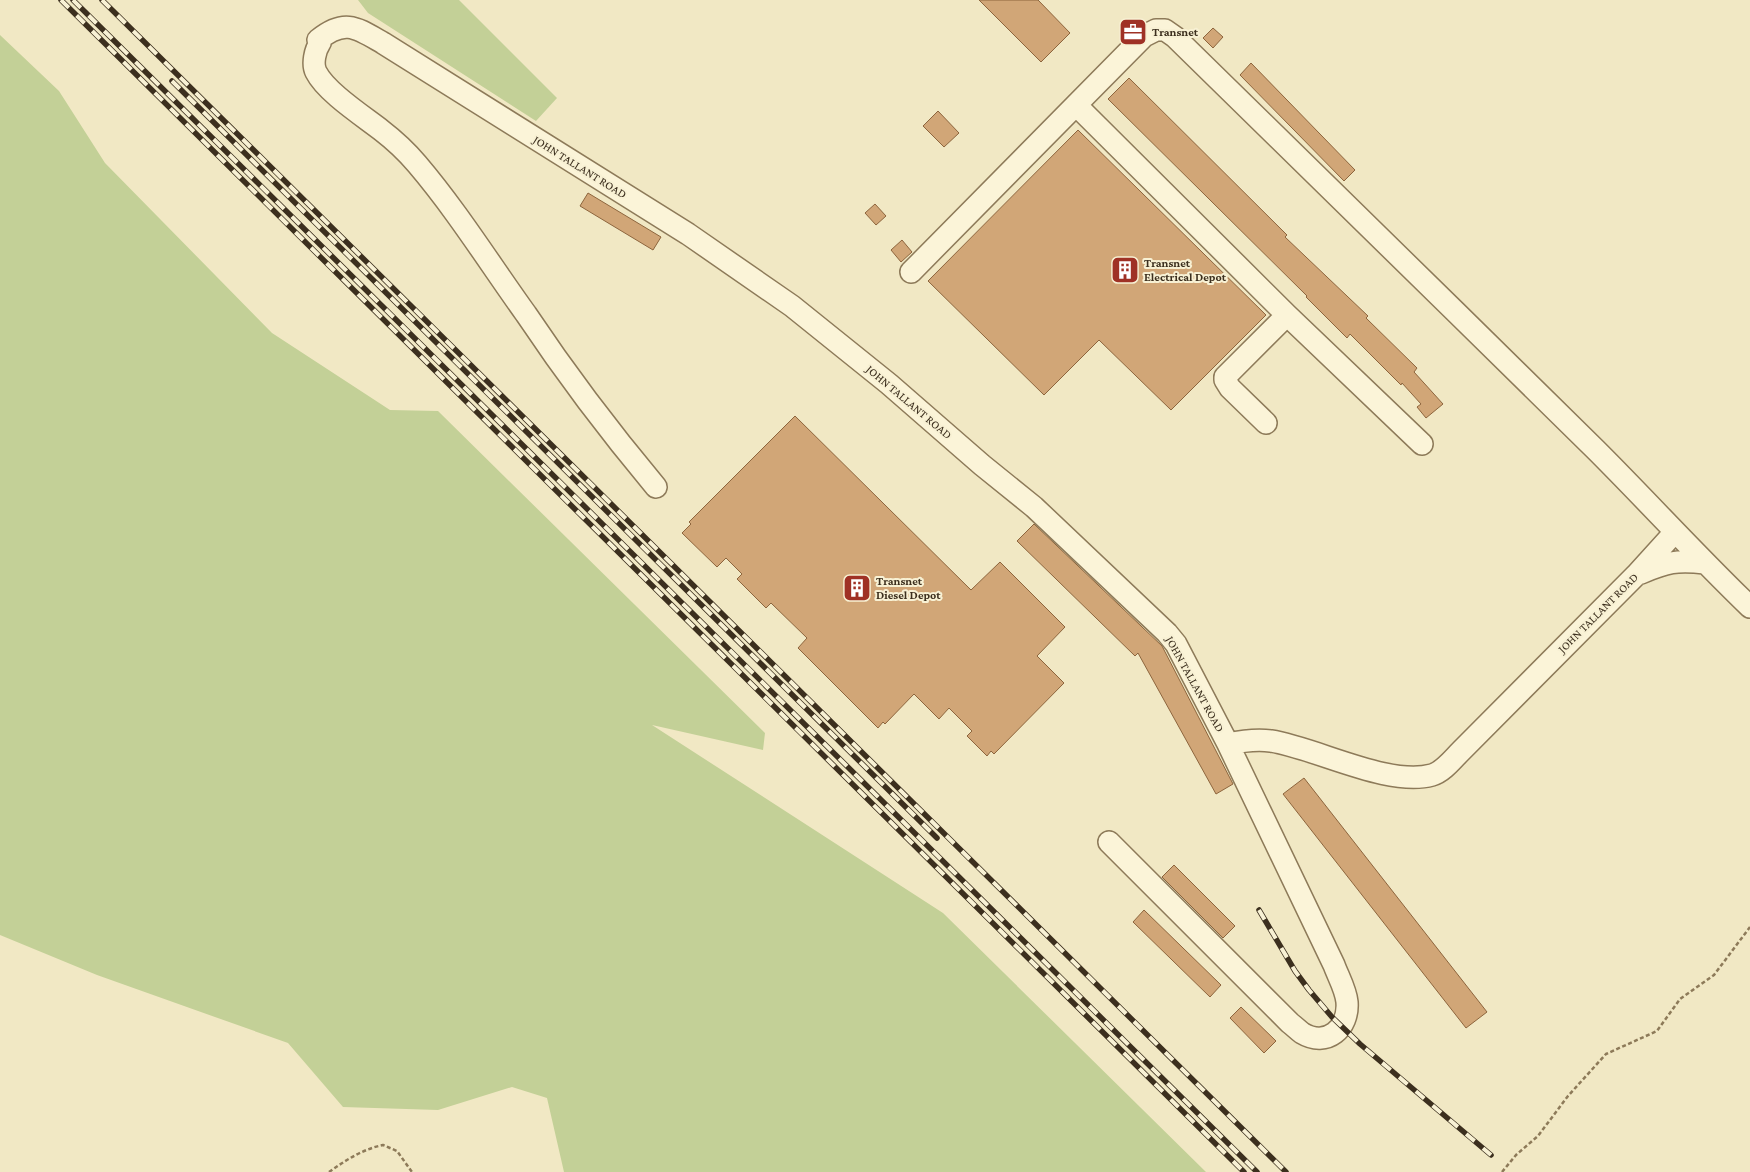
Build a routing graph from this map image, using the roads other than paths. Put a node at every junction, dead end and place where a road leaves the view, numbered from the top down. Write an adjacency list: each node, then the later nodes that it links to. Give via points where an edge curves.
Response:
1 (1076, 105): 2 (lane); 3 (lane); 7 (lane, via 1144,36 1165,30 1175,37)
2 (911, 272)
3 (1287, 315): 4 (lane, via 1225,377 1227,385); 5 (lane)
4 (1266, 423)
5 (1422, 444)
6 (656, 487): 11 (lane, JOHN TALLANT ROAD, via 587,400 429,178 406,151 322,81 315,71 316,50 320,43 318,40 328,31 342,26 359,29 403,55 688,234 792,306 1034,507 1156,621 1176,644)
7 (1675, 532): 8 (lane); 9 (lane, JOHN TALLANT ROAD)
8 (1705, 563): 9 (lane, via 1671,562); 10 (lane)
9 (1636, 575): 11 (lane, JOHN TALLANT ROAD, via 1434,775 1400,776 1269,741)
10 (1750, 607)
11 (1228, 744): 12 (lane, JOHN TALLANT ROAD, via 1344,991 1348,1010 1338,1030 1320,1038 1303,1034)
12 (1109, 842)

